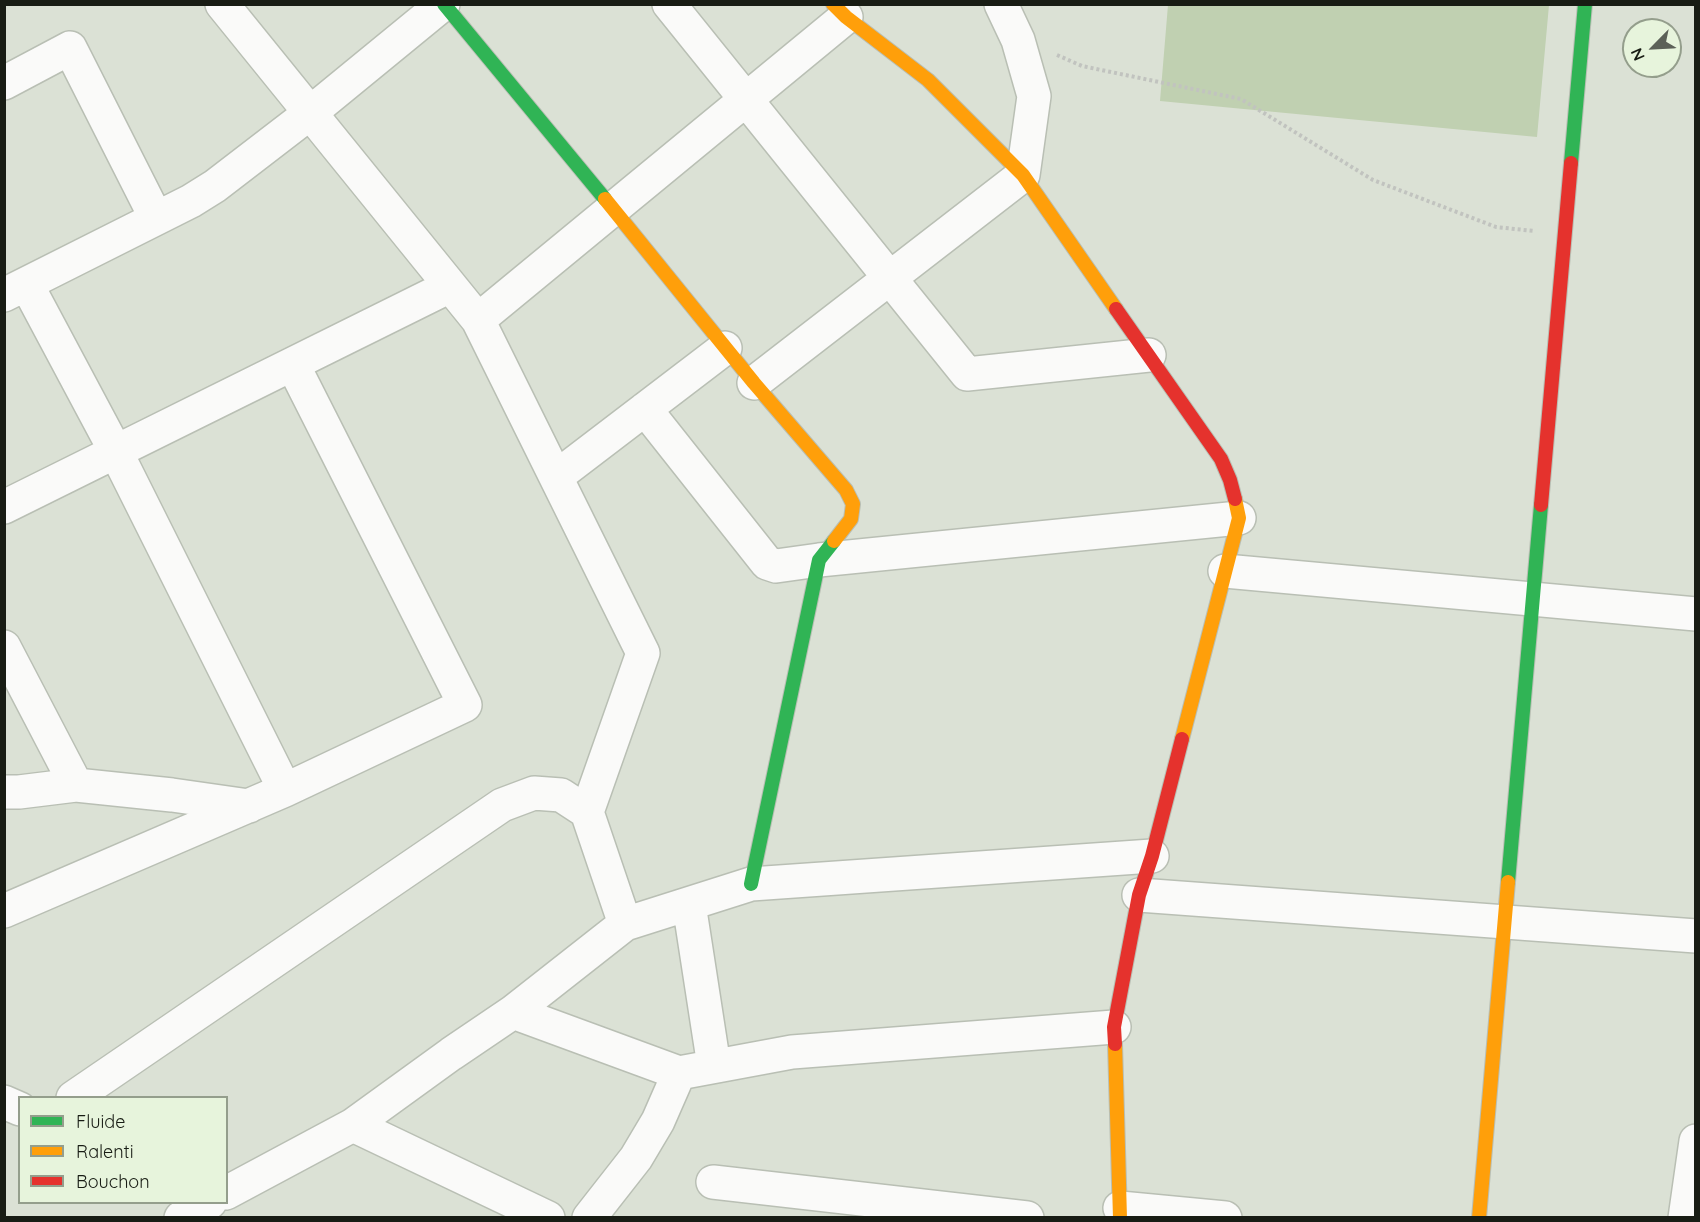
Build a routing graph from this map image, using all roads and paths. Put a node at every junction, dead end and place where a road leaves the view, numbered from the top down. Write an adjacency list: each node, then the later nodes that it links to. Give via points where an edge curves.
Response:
1 (222, 4): 10 (street)
2 (444, 4): 10 (street); 12 (street)
3 (669, 4): 9 (street)
4 (1001, 4): 7 (street)
5 (1585, 4): 14 (street)
6 (839, 11): 9 (street); 11 (street, via 928,80)
7 (1018, 40): 11 (street, via 1034,96); 14 (path, via 1082,66 1241,99 1373,180 1496,227)
8 (4, 83): 13 (street, via 70,48)
9 (746, 100): 12 (street); 15 (street)
10 (310, 113): 13 (street, via 215,186); 16 (street)
11 (1023, 176): 15 (street); 20 (street)
12 (614, 209): 18 (street); 19 (street)
13 (156, 218): 17 (street)
14 (1565, 235): 30 (street)
15 (890, 278): 20 (street, via 967,374); 22 (street)
16 (450, 286): 18 (street); 21 (street)
17 (16, 290): 24 (street)
18 (478, 320): 25 (street)
19 (725, 348): 22 (street); 23 (street)
20 (1149, 355): 27 (street, via 1221,459)
21 (293, 366): 24 (street); 34 (street, via 465,705)
22 (754, 383): 28 (street, via 846,490 853,504 851,519)
23 (645, 409): 25 (street); 28 (street, via 767,562 776,566)
24 (116, 452): 26 (street); 34 (street)
25 (556, 477): 37 (street, via 643,653)
26 (4, 507)
27 (1239, 518): 28 (street); 29 (street)
28 (819, 560): 39 (street)
29 (1225, 571): 30 (street); 38 (street)
30 (1533, 599): 31 (street); 43 (street)
31 (1695, 614)
32 (4, 647): 33 (street)
33 (76, 785): 35 (street); 36 (street)
34 (285, 790): 36 (street)
35 (4, 792)
36 (249, 806): 42 (street)
37 (587, 812): 44 (street); 50 (street, via 561,795 534,793 502,805)
38 (1152, 856): 39 (street); 40 (street)
39 (752, 884): 41 (street)
40 (1139, 895): 43 (street); 47 (street)
41 (690, 904): 44 (street); 48 (street)
42 (4, 911)
43 (1505, 922): 45 (street); 62 (street)
44 (625, 924): 46 (street)
45 (1695, 936)
46 (513, 1012): 49 (street); 53 (street)
47 (1114, 1027): 48 (street, via 792,1052); 57 (street)
48 (714, 1066): 49 (street)
49 (679, 1073): 59 (street, via 636,1158)
50 (76, 1096)
51 (4, 1102): 52 (street)
52 (18, 1108)
53 (353, 1125): 56 (street); 58 (street)
54 (1695, 1141): 63 (street)
55 (713, 1182): 60 (street)
56 (228, 1192)
57 (1120, 1213): 61 (street)
58 (548, 1218)
59 (589, 1218)
60 (1027, 1218)
61 (1225, 1218)
62 (1479, 1218)
63 (1685, 1218)

